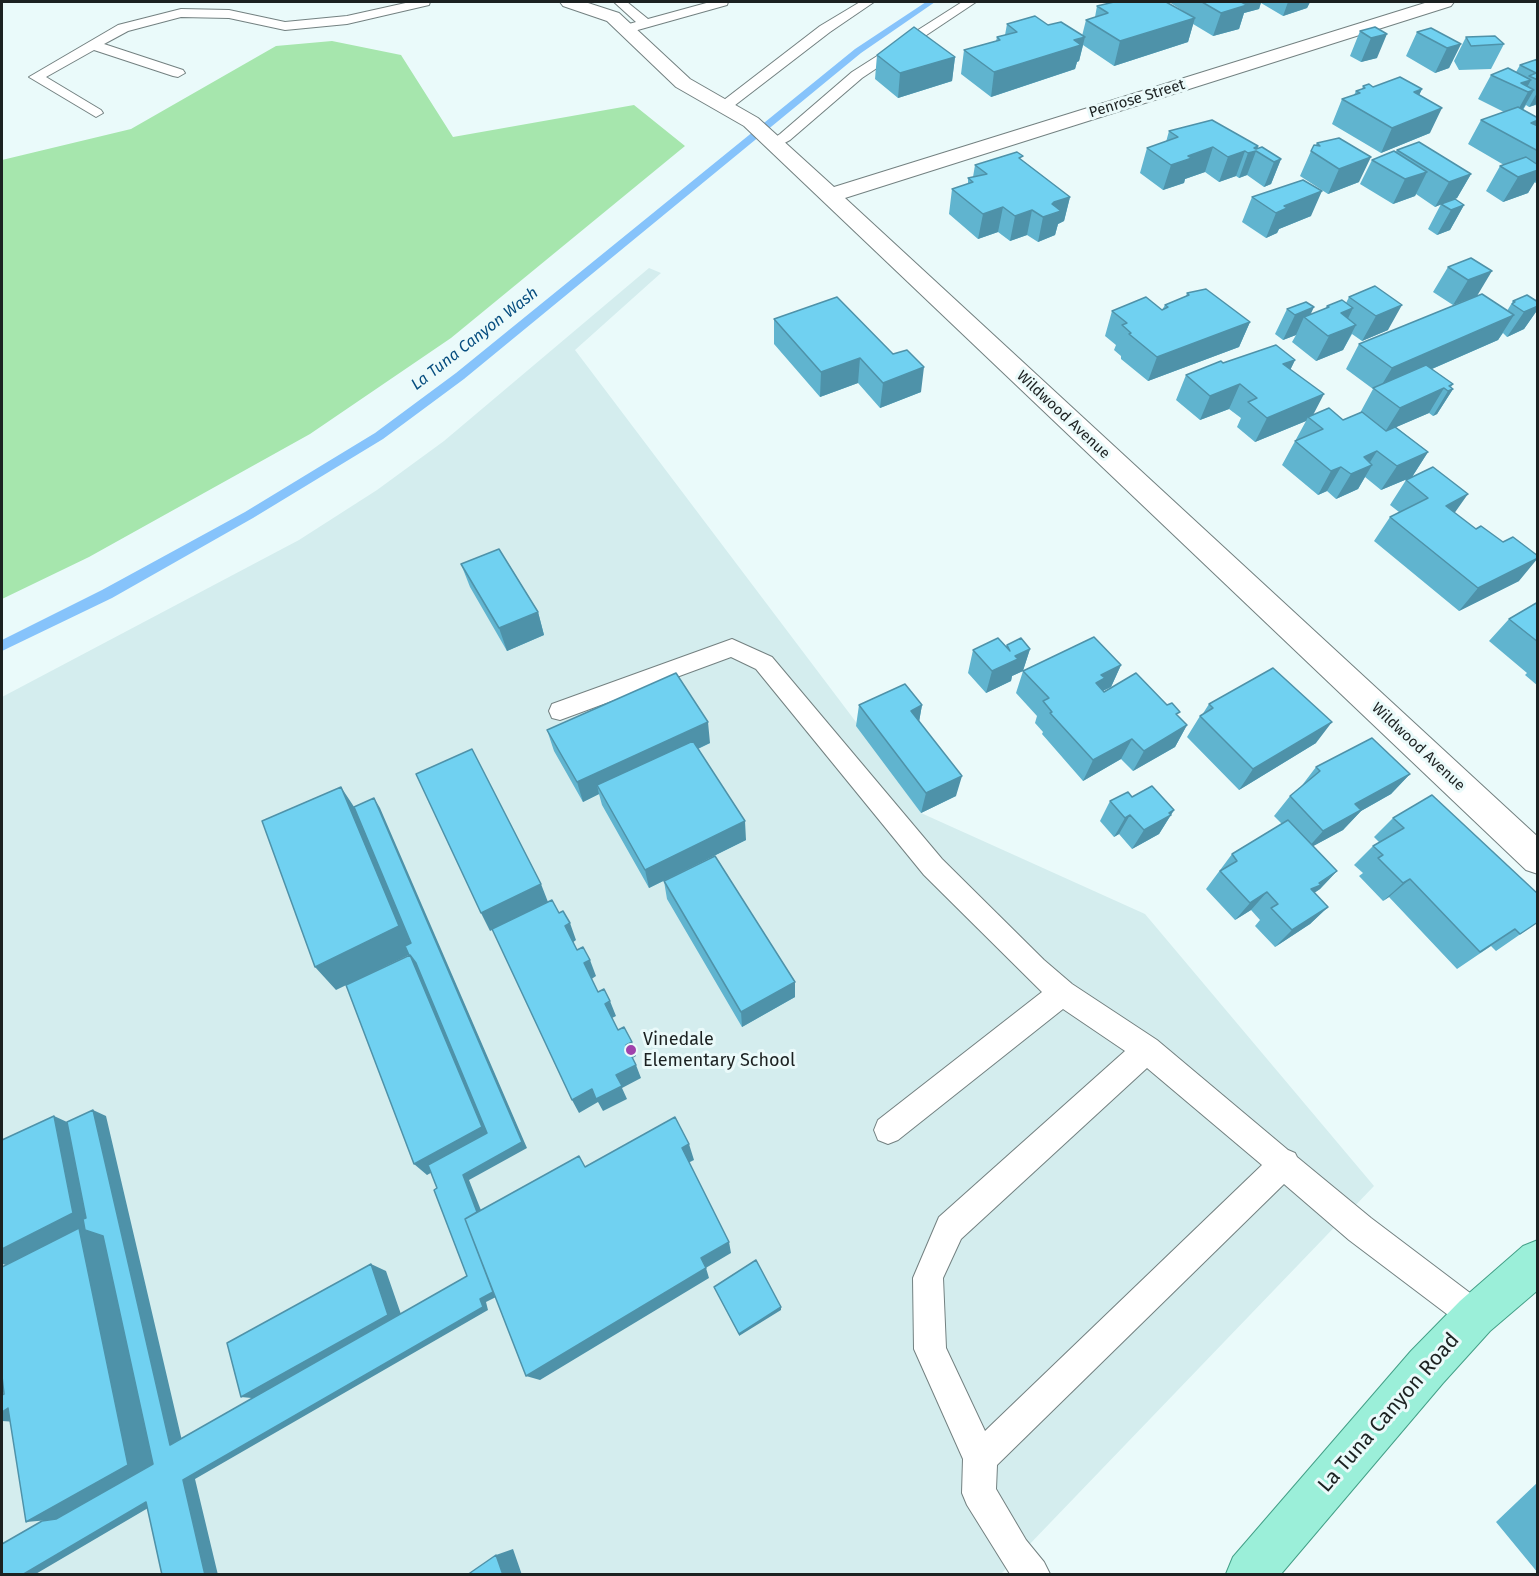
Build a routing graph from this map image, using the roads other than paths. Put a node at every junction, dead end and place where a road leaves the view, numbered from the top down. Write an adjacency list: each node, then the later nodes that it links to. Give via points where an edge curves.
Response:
1 (424, 2): 8 (lane, via 348,20 285,26)
2 (569, 2): 10 (street, Wildwood Avenue, via 613,17)
3 (620, 2): 9 (lane)
4 (722, 2): 9 (lane)
5 (868, 2): 13 (lane)
6 (970, 2): 15 (lane, via 856,75 785,137)
7 (1445, 2): 16 (street, Penrose Street)
8 (180, 7): 11 (lane, via 123,28)
9 (646, 24): 10 (lane)
10 (627, 29): 13 (street, Wildwood Avenue, via 683,83)
11 (93, 45): 12 (lane); 14 (lane, via 36,77)
12 (178, 73)
13 (725, 106): 15 (street, Wildwood Avenue, via 751,122)
14 (96, 112)
15 (771, 141): 16 (street, Wildwood Avenue)
16 (828, 196): 18 (street, Wildwood Avenue)
17 (560, 711): 19 (lane, via 732,648 764,663 933,867)
18 (1538, 859)
19 (1062, 993): 20 (lane); 21 (lane)
20 (1147, 1050): 22 (lane); 25 (lane, via 950,1228 928,1278 930,1349)
21 (888, 1130)
22 (1285, 1164): 24 (lane, via 1360,1229); 25 (lane)
23 (1537, 1261): 24 (main road, La Tuna Canyon Road)
24 (1475, 1316): 27 (main road, La Tuna Canyon Road)
25 (980, 1458): 26 (lane, via 979,1493)
26 (1032, 1575)
27 (1250, 1575)

